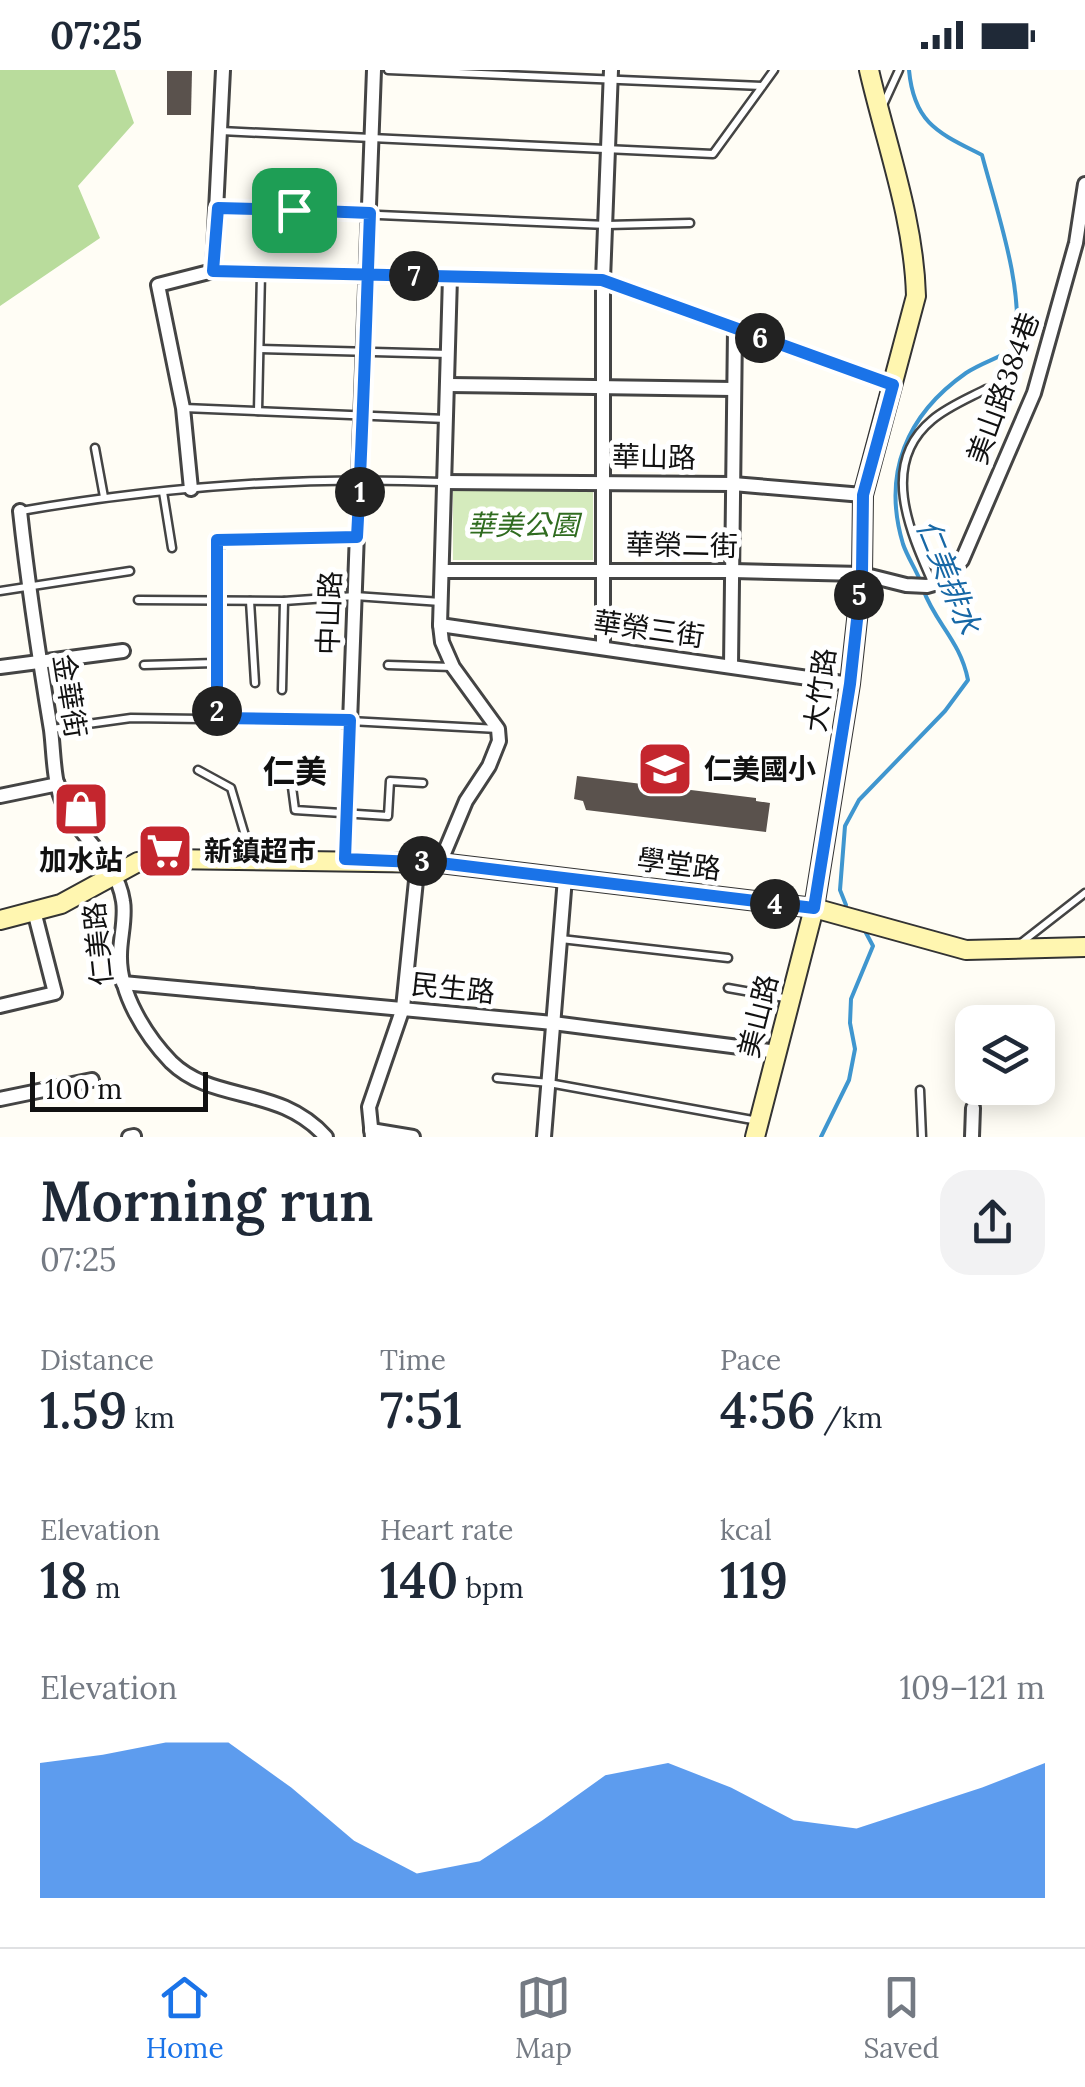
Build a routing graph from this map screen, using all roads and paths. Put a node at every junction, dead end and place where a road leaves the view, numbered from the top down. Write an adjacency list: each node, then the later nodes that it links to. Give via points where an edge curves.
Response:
1 (223, 70): 10 (street)
2 (374, 70): 11 (street, 中山路)
3 (388, 70): 7 (lane)
4 (774, 70): 8 (lane)
5 (870, 70): 9 (street, 大竹路)
6 (899, 70): 9 (lane)
7 (611, 75): 8 (lane); 12 (street)
8 (762, 86): 12 (lane, via 713,154)
9 (879, 113): 29 (street, 大竹路, via 916,272)
10 (221, 131): 11 (lane); 14 (street)
11 (374, 139): 12 (lane); 15 (street, 中山路)
12 (609, 151): 17 (street)
13 (1085, 184): 18 (street, 美山路384巷)
14 (218, 208): 15 (lane); 19 (street)
15 (370, 213): 17 (lane); 21 (street, 中山路)
16 (690, 222): 17 (lane)
17 (607, 225): 23 (street)
18 (1080, 242): 55 (street, 美山路384巷, via 1034,392 962,560)
19 (213, 271): 20 (street); 33 (street, via 158,285)
20 (261, 272): 21 (street); 25 (lane)
21 (368, 275): 22 (street); 26 (street, 中山路)
22 (450, 277): 23 (street); 27 (street)
23 (602, 280): 24 (street); 30 (street)
24 (735, 329): 29 (street); 32 (street)
25 (260, 349): 26 (lane); 34 (lane)
26 (365, 351): 27 (lane); 35 (street, 中山路)
27 (450, 354): 28 (street)
28 (449, 385): 30 (street); 36 (street)
29 (893, 385): 44 (street, 大竹路)
30 (603, 388): 32 (street); 40 (street)
31 (986, 388): 55 (lane, via 933,418 906,452 904,514)
32 (733, 389): 41 (street)
33 (182, 408): 34 (lane); 42 (street)
34 (258, 412): 35 (lane)
35 (362, 415): 36 (lane); 38 (street, 中山路)
36 (447, 420): 39 (street)
37 (95, 448): 45 (lane)
38 (360, 479): 39 (lane); 42 (lane); 47 (street, 中山路)
39 (443, 482): 40 (street, 華山路); 51 (street)
40 (603, 482): 41 (street, 華山路); 50 (street)
41 (734, 484): 44 (street, 華山路); 52 (street)
42 (191, 489): 43 (lane)
43 (162, 492): 45 (lane); 49 (lane)
44 (863, 495): 54 (street, 大竹路)
45 (104, 497): 46 (lane)
46 (20, 511): 56 (street, 金華街)
47 (357, 537): 48 (lane); 58 (street, 中山路)
48 (217, 540): 60 (street)
49 (172, 548)
50 (603, 569): 51 (street, 華榮二街); 52 (street, 華榮二街); 65 (street)
51 (442, 570): 63 (street)
52 (733, 570): 54 (street, 華榮二街); 72 (street)
53 (130, 571): 56 (lane)
54 (862, 574): 55 (street, 華榮二街); 75 (street, 大竹路)
55 (930, 585)
56 (28, 587): 57 (lane); 67 (street, 金華街)
57 (0, 591)
58 (355, 596): 62 (lane); 63 (lane); 78 (street, 中山路)
59 (138, 600): 60 (lane)
60 (216, 600): 61 (lane); 68 (street)
61 (250, 601): 62 (lane); 74 (lane)
62 (284, 601): 76 (lane)
63 (441, 602): 64 (street)
64 (440, 625): 65 (street, 華榮三街); 73 (street)
65 (603, 647): 72 (street, 華榮三街)
66 (123, 651): 67 (street)
67 (38, 662): 71 (street); 79 (street, 金華街)
68 (217, 663): 69 (lane); 77 (street)
69 (144, 665)
70 (388, 665): 73 (lane)
71 (0, 666)
72 (731, 666): 75 (street, 華榮三街)
73 (452, 667): 80 (street)
74 (255, 684)
75 (850, 684): 94 (street, 大竹路)
76 (282, 690)
77 (217, 718): 78 (lane); 79 (lane, via 132,718)
78 (350, 720): 80 (lane); 86 (street, 中山路)
79 (50, 729): 83 (street, 金華街)
80 (498, 729): 90 (street, via 489,766)
81 (198, 770): 88 (lane, via 231,788)
82 (423, 783): 86 (lane, via 390,781 388,816)
83 (58, 784): 85 (street); 91 (street, 金華街, via 64,805)
84 (292, 787): 86 (lane, via 295,810)
85 (0, 796)
86 (346, 814): 87 (street, 中山路)
87 (345, 859): 88 (street, 學堂路); 89 (street, 學堂路)
88 (252, 860): 91 (street, 學堂路, via 164,859)
89 (418, 861): 90 (street, 學堂路); 105 (street)
90 (440, 863): 92 (street, 學堂路)
91 (112, 874): 95 (street, 學堂路, via 61,904); 101 (street, 仁美路, via 123,901)
92 (565, 878): 94 (street, 學堂路); 97 (street)
93 (1085, 893): 99 (lane)
94 (814, 908): 99 (street, 學堂路, via 966,950); 103 (street, 美山路)
95 (34, 911): 96 (street, 學堂路); 104 (street, via 55,993)
96 (0, 920)
97 (560, 939): 100 (lane); 106 (street)
98 (1085, 947): 99 (street, 學堂路)
99 (1012, 950)
100 (728, 958)
101 (123, 982): 105 (street, 民生路); 116 (street, 仁美路, via 150,1038 175,1066 208,1085 298,1112)
102 (728, 988): 103 (lane)
103 (791, 1000): 107 (street, 美山路)
104 (0, 1006)
105 (404, 1008): 106 (street, 民生路); 115 (street, via 369,1106)
106 (554, 1023): 107 (street, 民生路); 110 (street)
107 (778, 1052): 114 (street, 美山路)
108 (497, 1078): 110 (lane)
109 (92, 1080): 112 (street)
110 (549, 1083): 114 (lane); 118 (street)
111 (920, 1090): 119 (lane)
112 (0, 1099)
113 (972, 1108): 120 (street)
114 (757, 1129)
115 (372, 1134): 117 (street)
116 (326, 1137)
117 (413, 1137)
118 (544, 1137)
119 (922, 1137)
120 (972, 1137)

